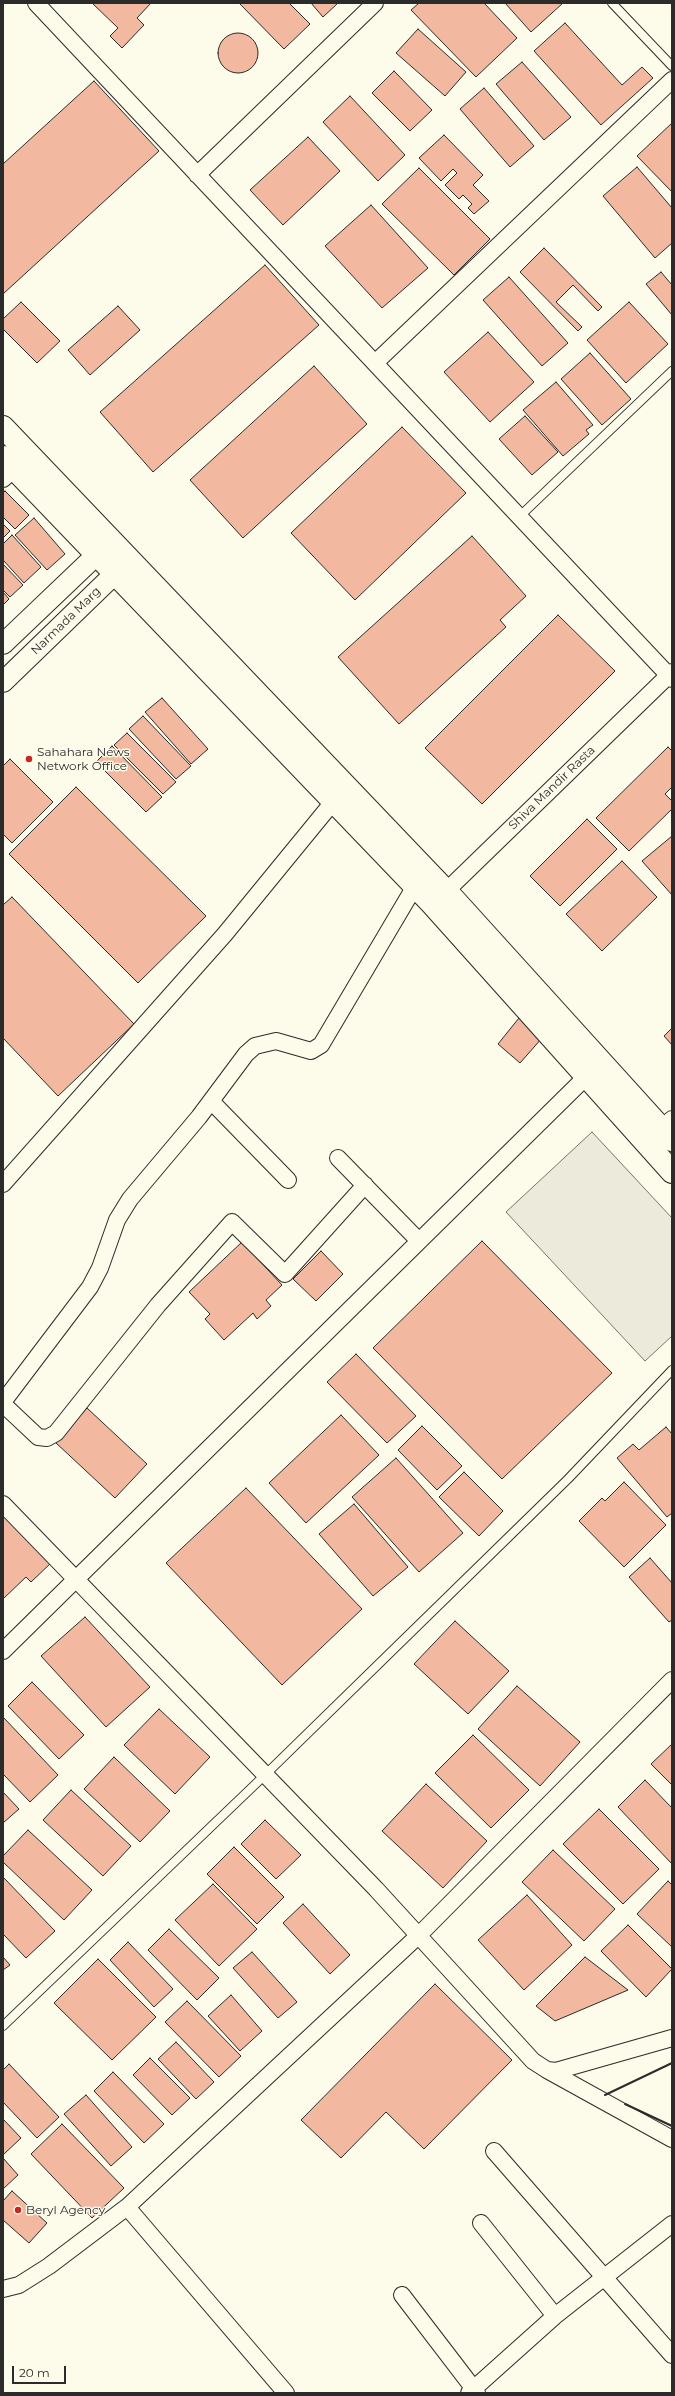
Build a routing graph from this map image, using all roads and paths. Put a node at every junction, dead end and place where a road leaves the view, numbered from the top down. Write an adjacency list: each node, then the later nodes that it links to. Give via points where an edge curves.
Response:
1 (36, 3): 6 (street)
2 (375, 3): 6 (street)
3 (612, 3): 4 (lane)
4 (672, 66)
5 (672, 80): 7 (street)
6 (197, 175): 7 (street)
7 (375, 363): 11 (street)
8 (672, 371): 11 (lane)
9 (3, 427): 12 (main road)
10 (7, 468): 12 (main road)
11 (519, 518): 15 (street)
12 (104, 548): 13 (main road); 14 (street)
13 (122, 567): 16 (street, Narmada Marg); 17 (main road); 19 (main road)
14 (3, 644)
15 (671, 676): 19 (street, Shiva Mandir Rasta)
16 (3, 682)
17 (333, 802): 18 (main road); 26 (street, via 225,934)
18 (415, 886): 19 (main road); 21 (street, via 321,1045 312,1051 276,1041 255,1046 246,1054)
19 (439, 897): 20 (main road)
20 (594, 1069): 22 (main road); 24 (main road); 28 (street)
21 (212, 1101): 25 (street); 30 (street, via 130,1200 117,1220 100,1268 90,1287)
22 (669, 1129)
23 (338, 1158): 27 (street)
24 (672, 1172)
25 (288, 1180)
26 (3, 1184)
27 (365, 1185): 28 (street); 30 (street, via 285,1274 232,1222 158,1304 56,1433 47,1438 38,1437)
28 (419, 1241): 32 (street)
29 (672, 1370): 35 (lane, via 568,1479)
30 (3, 1403)
31 (3, 1504): 32 (street)
32 (76, 1579): 33 (street); 35 (street)
33 (3, 1651)
34 (672, 1680): 36 (street)
35 (266, 1774): 36 (street); 37 (lane)
36 (418, 1936): 39 (street, via 533,2061); 42 (street)
37 (3, 2026)
38 (672, 2038): 39 (street, via 580,2066 556,2071)
39 (547, 2070): 40 (street)
40 (672, 2139)
41 (494, 2151): 45 (street)
42 (127, 2207): 46 (street, via 49,2266 19,2285); 51 (street)
43 (481, 2223): 48 (street)
44 (672, 2224): 45 (street)
45 (603, 2278): 48 (street); 49 (street)
46 (3, 2289)
47 (402, 2295): 50 (street)
48 (555, 2316): 50 (street)
49 (672, 2355)
50 (473, 2392)
51 (286, 2393)

